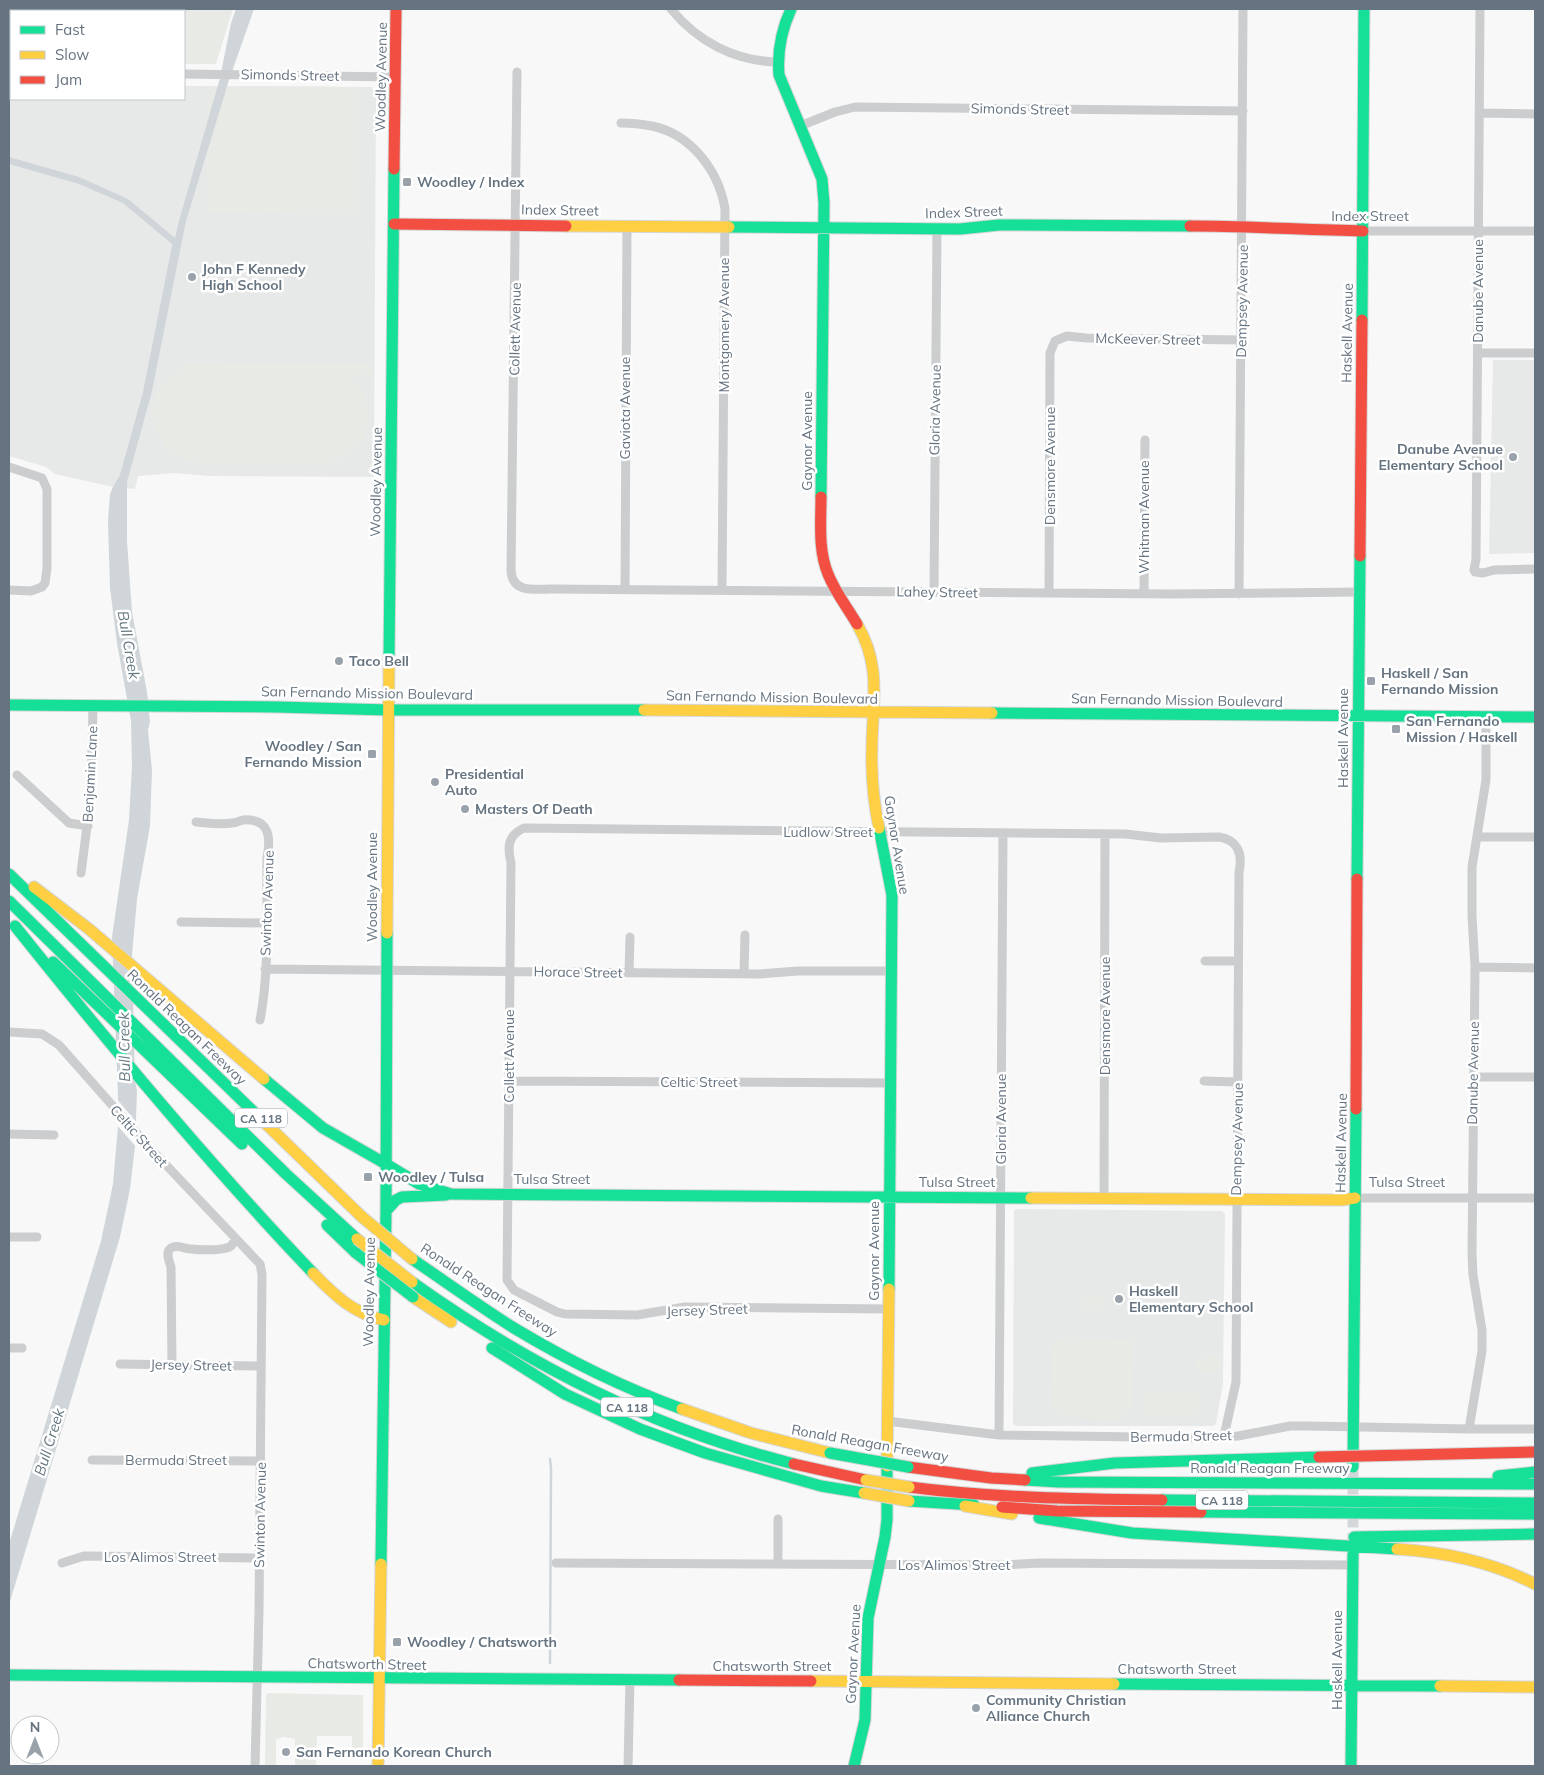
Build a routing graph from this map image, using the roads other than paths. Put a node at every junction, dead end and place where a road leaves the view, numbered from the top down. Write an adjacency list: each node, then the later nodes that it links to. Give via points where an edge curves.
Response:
1 (396, 9): 10 (main road, Woodley Avenue)
2 (671, 9): 7 (street, via 694,32 718,48 750,60)
3 (791, 9): 7 (main road, Gaynor Avenue, via 782,26)
4 (1243, 9): 11 (street, Dempsey Avenue)
5 (1364, 9): 23 (main road, Haskell Avenue)
6 (1480, 9): 12 (street, Danube Avenue)
7 (778, 62): 15 (main road, Gaynor Avenue, via 779,74)
8 (517, 72): 17 (street, Collett Avenue)
9 (185, 74): 10 (street, Simonds Street)
10 (396, 77): 16 (main road, Woodley Avenue)
11 (1243, 111): 15 (street, Simonds Street, via 855,107); 19 (street, Dempsey Avenue)
12 (1480, 113): 13 (street); 24 (street, Danube Avenue)
13 (1535, 114)
14 (621, 123): 20 (street, Montgomery Avenue, via 653,126 682,139 701,156 720,190 725,209)
15 (800, 126): 21 (main road, Gaynor Avenue, via 822,180)
16 (394, 224): 17 (main road, Index Street); 45 (main road, Woodley Avenue)
17 (516, 225): 18 (main road, Index Street); 33 (street, Collett Avenue, via 511,570)
18 (627, 226): 20 (main road, Index Street); 35 (street, Gaviota Avenue)
19 (1243, 226): 22 (main road, Index Street, via 999,225); 23 (main road, Index Street); 26 (street, Dempsey Avenue)
20 (724, 227): 21 (main road, Index Street); 36 (street, Montgomery Avenue)
21 (823, 227): 22 (main road, Index Street); 37 (main road, Gaynor Avenue, via 821,540 825,566)
22 (937, 229): 38 (street, Gloria Avenue)
23 (1363, 231): 24 (street, Index Street); 39 (main road, Haskell Avenue)
24 (1478, 231): 25 (street, Index Street); 28 (street, Danube Avenue)
25 (1535, 231)
26 (1242, 340): 27 (street, McKeever Street, via 1067,336); 42 (street, Dempsey Avenue)
27 (1055, 341): 40 (street, Densmore Avenue, via 1050,354)
28 (1478, 352): 29 (street); 32 (street, Danube Avenue, via 1475,572)
29 (1535, 354)
30 (1145, 440): 41 (street, Whitman Avenue)
31 (9, 467): 34 (street, via 42,478 47,489 46,579 42,587 31,591)
32 (1535, 569)
33 (517, 584): 35 (street, Lahey Street, via 528,590)
34 (9, 590)
35 (625, 590): 36 (street, Lahey Street)
36 (722, 590): 37 (street, Lahey Street)
37 (837, 591): 38 (street, Lahey Street); 46 (main road, Gaynor Avenue, via 870,649 874,670)
38 (934, 591): 40 (street, Lahey Street)
39 (1359, 592): 42 (street, Lahey Street); 47 (main road, Haskell Avenue)
40 (1049, 593): 41 (street, Lahey Street)
41 (1144, 594): 42 (street, Lahey Street)
42 (1239, 594)
43 (9, 705): 44 (main road, San Fernando Mission Boulevard)
44 (92, 706): 45 (main road, San Fernando Mission Boulevard); 52 (street, Benjamin Lane)
45 (388, 710): 46 (main road, San Fernando Mission Boulevard); 74 (main road, Woodley Avenue)
46 (874, 712): 47 (main road, San Fernando Mission Boulevard); 53 (main road, Gaynor Avenue, via 873,790)
47 (1358, 717): 48 (main road, San Fernando Mission Boulevard); 95 (main road, Haskell Avenue)
48 (1486, 717): 49 (main road, San Fernando Mission Boulevard); 57 (street, Danube Avenue, via 1486,780)
49 (1535, 717)
50 (17, 775): 52 (street, via 69,823)
51 (196, 822): 66 (street, Swinton Avenue, via 251,820 265,827 270,842)
52 (88, 826): 61 (street, Benjamin Lane)
53 (879, 832): 54 (street, Ludlow Street); 55 (street, Ludlow Street, via 524,828); 75 (main road, Gaynor Avenue, via 892,895)
54 (1003, 833): 56 (street, Ludlow Street); 93 (street, Gloria Avenue)
55 (514, 834): 76 (street, Collett Avenue, via 508,846 511,863)
56 (1105, 834): 59 (street, Ludlow Street, via 1161,838 1219,837); 97 (street, Densmore Avenue)
57 (1477, 837): 58 (street); 71 (street, Danube Avenue, via 1472,867)
58 (1535, 837)
59 (1233, 842): 70 (street, Dempsey Avenue, via 1240,852 1241,861)
60 (9, 867): 89 (main road, Tulsa Street, via 88,929 323,1128)
61 (81, 873)
62 (9, 874): 123 (main road, Ronald Reagan Freeway / CA 118, bridge, via 361,1216 412,1259 525,1334 582,1366 657,1400 719,1423 830,1454)
63 (9, 900): 127 (main road, CA 118, bridge, via 286,1174 357,1239 459,1316 533,1361 683,1430 838,1475 965,1494 1060,1499)
64 (181, 922): 66 (street)
65 (12, 923): 106 (main road, via 157,1099 323,1285 371,1319); 126 (main road, CA 118, bridge, via 356,1253 412,1297 565,1394 640,1429 714,1455 821,1486 909,1501)
66 (266, 923): 73 (street, Swinton Avenue)
67 (745, 935): 78 (street)
68 (630, 937): 77 (street)
69 (1205, 960): 70 (street)
70 (1238, 961): 85 (street, Dempsey Avenue)
71 (1475, 967): 72 (street); 81 (street, Danube Avenue)
72 (1535, 968)
73 (265, 969): 74 (street, Horace Street); 79 (street, Swinton Avenue)
74 (386, 970): 76 (street, Horace Street); 89 (main road, Woodley Avenue)
75 (891, 971): 78 (street, Horace Street); 86 (main road, Gaynor Avenue)
76 (510, 972): 77 (street, Horace Street); 83 (street, Collett Avenue)
77 (629, 973): 78 (street, Horace Street)
78 (744, 974)
79 (260, 1020)
80 (9, 1032): 102 (street, Celtic Street, via 42,1034 54,1041)
81 (1473, 1077): 82 (street); 94 (street, Danube Avenue)
82 (1535, 1078)
83 (509, 1081): 86 (street, Celtic Street); 90 (street, Collett Avenue)
84 (1204, 1081): 85 (street)
85 (1237, 1082): 98 (street, Dempsey Avenue)
86 (890, 1083): 92 (main road, Gaynor Avenue)
87 (9, 1134): 88 (street)
88 (54, 1134)
89 (386, 1164): 91 (main road, Tulsa Street, via 419,1184); 99 (main road, Woodley Avenue)
90 (508, 1193): 91 (main road, Tulsa Street); 92 (main road, Tulsa Street); 104 (street, Collett Avenue)
91 (451, 1194): 99 (main road, via 402,1198)
92 (889, 1196): 93 (main road, Tulsa Street); 105 (main road, Gaynor Avenue)
93 (1001, 1197): 97 (main road, Tulsa Street); 116 (street, Gloria Avenue)
94 (1472, 1197): 95 (street, Tulsa Street); 96 (street, Tulsa Street); 114 (street, Danube Avenue, via 1473,1268 1482,1351)
95 (1355, 1198): 98 (main road, Tulsa Street); 113 (main road, Haskell Avenue)
96 (1535, 1198)
97 (1104, 1199): 98 (main road, Tulsa Street)
98 (1236, 1199): 117 (street, Dempsey Avenue, via 1236,1382)
99 (386, 1211): 106 (main road, Woodley Avenue)
100 (9, 1237): 101 (street)
101 (37, 1237)
102 (236, 1239): 103 (street, Celtic Street); 110 (street, via 223,1249 175,1246 169,1251)
103 (260, 1264): 111 (street, Swinton Avenue)
104 (507, 1280): 105 (street, Jersey Street, via 514,1290 565,1314 636,1315 685,1307)
105 (888, 1309): 112 (main road, Gaynor Avenue)
106 (384, 1320): 141 (main road, Woodley Avenue)
107 (9, 1348): 108 (street)
108 (22, 1348)
109 (120, 1364): 110 (street, Jersey Street)
110 (172, 1365): 111 (street, Jersey Street)
111 (261, 1366): 120 (street, Swinton Avenue)
112 (887, 1421): 116 (street, Bermuda Street); 137 (main road, Gaynor Avenue, via 887,1520)
113 (1354, 1426): 114 (street, Bermuda Street); 117 (street, Bermuda Street, via 1290,1426); 121 (main road, Haskell Avenue)
114 (1469, 1429): 115 (street, Bermuda Street)
115 (1535, 1429)
116 (999, 1435): 117 (street, Bermuda Street)
117 (1224, 1436)
118 (1535, 1452): 123 (main road, bridge, via 1115,1463)
119 (92, 1460): 120 (street, Bermuda Street)
120 (261, 1461): 132 (street, Swinton Avenue)
121 (1353, 1467)
122 (1535, 1472): 124 (main road)
123 (991, 1478): 124 (main road, Ronald Reagan Freeway / CA 118, via 1069,1482)
124 (1419, 1483): 125 (main road, Ronald Reagan Freeway / CA 118)
125 (1535, 1484)
126 (951, 1503): 128 (main road, CA 118, via 1056,1511); 131 (main road, via 1132,1533)
127 (1535, 1503)
128 (1535, 1514)
129 (778, 1519): 136 (street)
130 (1535, 1534): 131 (main road)
131 (1244, 1540): 138 (main road, via 1444,1554 1504,1570)
132 (260, 1558): 134 (street, Los Alimos Street, via 84,1556); 140 (street, Swinton Avenue)
133 (1353, 1559): 137 (street, Los Alimos Street, via 1002,1566); 144 (main road, Haskell Avenue)
134 (62, 1563)
135 (556, 1563): 136 (street, Los Alimos Street)
136 (778, 1564): 137 (street, Los Alimos Street)
137 (880, 1565): 143 (main road, Gaynor Avenue, via 868,1618)
138 (1535, 1584)
139 (9, 1675): 140 (main road, Chatsworth Street)
140 (258, 1678): 141 (main road, Chatsworth Street); 146 (street, Swinton Avenue)
141 (380, 1679): 142 (main road, Chatsworth Street); 147 (main road, Woodley Avenue)
142 (630, 1680): 143 (main road, Chatsworth Street); 148 (street)
143 (867, 1681): 144 (main road, Chatsworth Street); 149 (main road, Gaynor Avenue, via 865,1720)
144 (1352, 1685): 145 (main road, Chatsworth Street); 150 (main road, Haskell Avenue)
145 (1535, 1687)
146 (255, 1766)
147 (378, 1766)
148 (628, 1766)
149 (854, 1766)
150 (1351, 1766)

